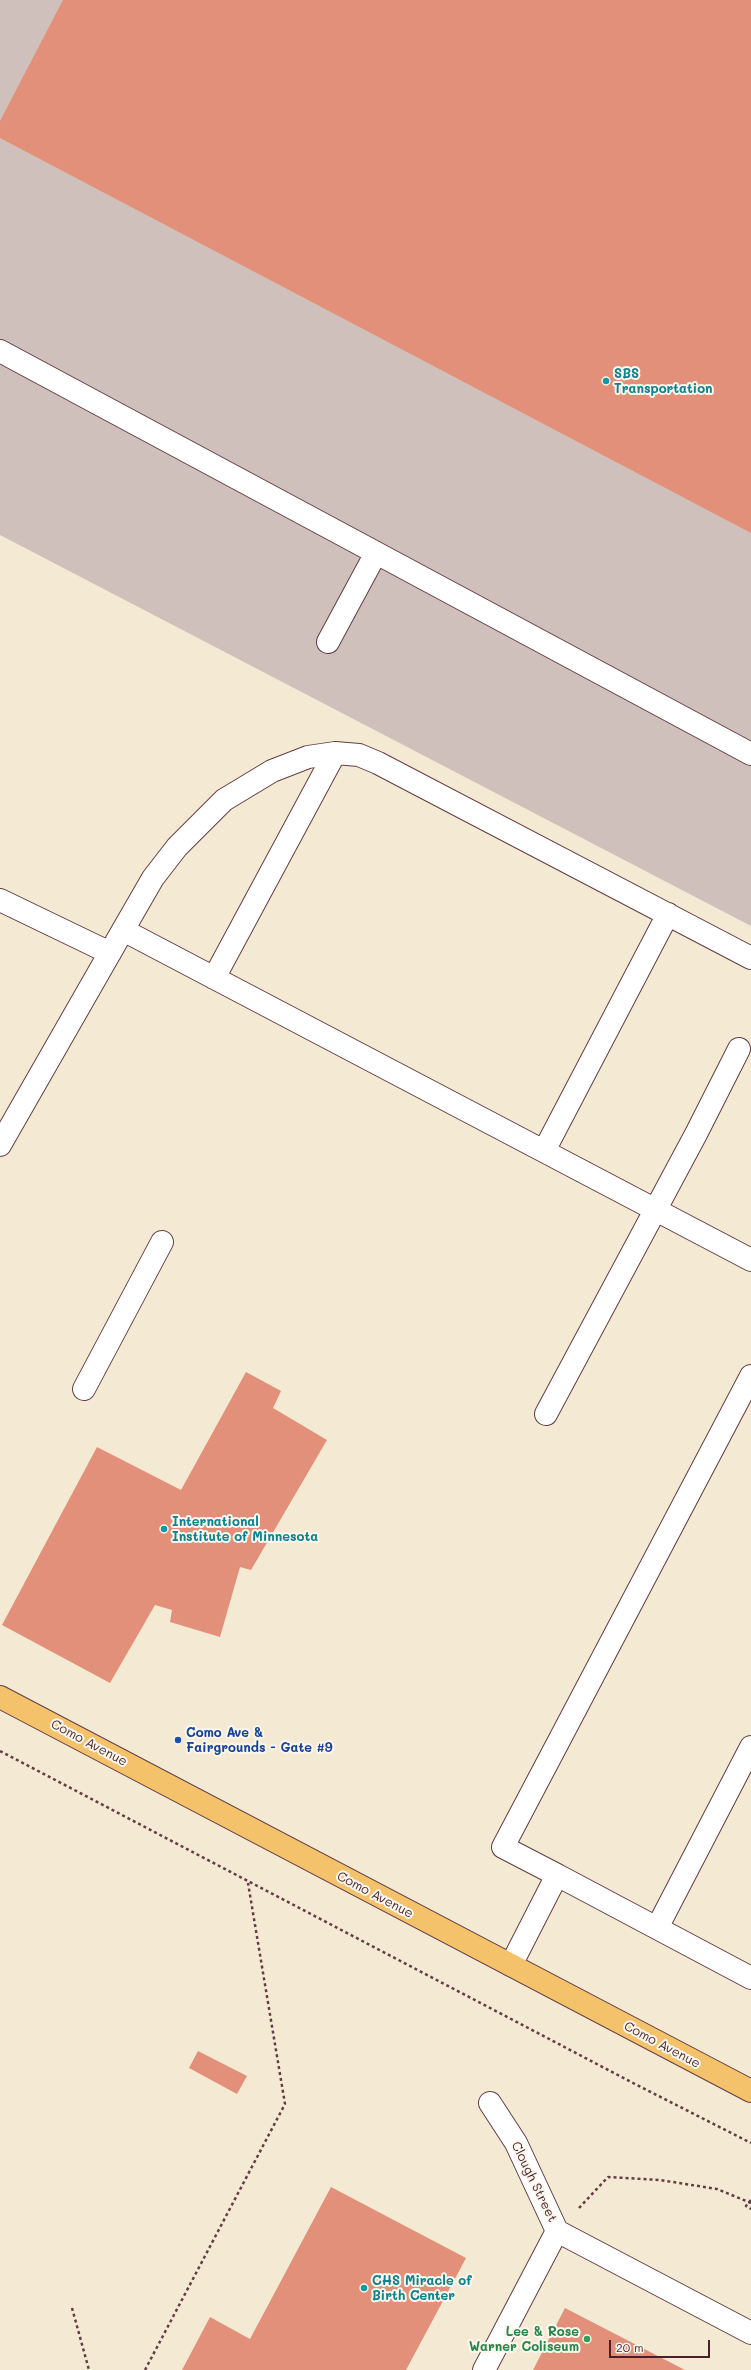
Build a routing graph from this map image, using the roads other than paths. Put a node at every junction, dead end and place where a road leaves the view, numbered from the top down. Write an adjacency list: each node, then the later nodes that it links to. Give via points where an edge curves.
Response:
1 (0, 351): 2 (street)
2 (376, 553): 3 (street); 5 (street)
3 (328, 642)
4 (335, 753): 7 (street, via 359,755 378,763); 8 (street, via 308,757 272,771 224,800 178,847 154,878); 11 (street)
5 (751, 754)
6 (0, 900): 9 (street)
7 (668, 914): 10 (street); 14 (street)
8 (123, 930): 9 (street); 11 (street)
9 (110, 953): 13 (street)
10 (751, 958)
11 (214, 978): 14 (street)
12 (739, 1049): 15 (street)
13 (0, 1145)
14 (544, 1151): 15 (street)
15 (655, 1209): 17 (street); 20 (street)
16 (162, 1242): 19 (street)
17 (751, 1260)
18 (751, 1376): 23 (street, via 503,1847)
19 (84, 1389)
20 (546, 1414)
21 (0, 1697): 25 (main road, Como Avenue)
22 (751, 1747): 24 (street)
23 (557, 1875): 24 (street); 25 (street)
24 (657, 1928): 26 (street)
25 (511, 1965): 27 (main road, Como Avenue)
26 (751, 1978)
27 (751, 2091)
28 (490, 2103): 29 (street, Clough Street, via 516,2143)
29 (557, 2231): 30 (street); 31 (street, Clough Street)
30 (751, 2333)
31 (484, 2370)

